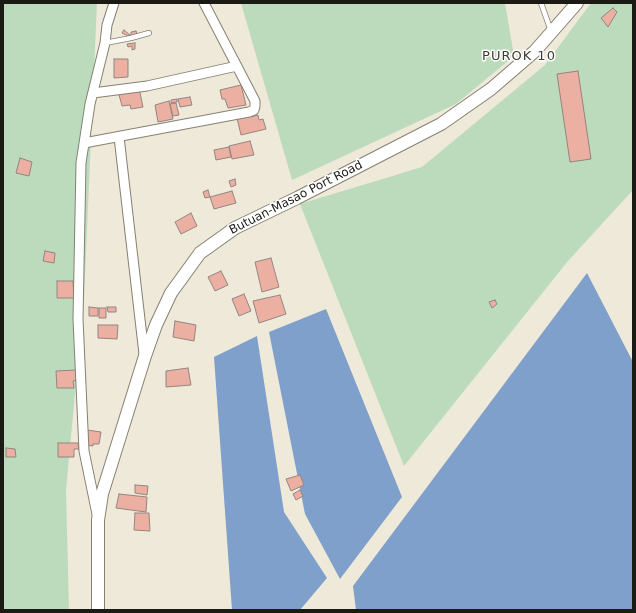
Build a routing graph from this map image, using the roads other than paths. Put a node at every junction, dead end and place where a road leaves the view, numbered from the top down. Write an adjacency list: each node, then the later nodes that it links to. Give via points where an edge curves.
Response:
1 (114, 3): 7 (street)
2 (204, 3): 8 (street)
3 (541, 3): 5 (lane)
4 (577, 3): 5 (street, Butuan-Masao Port Road)
5 (552, 32): 12 (street, Butuan-Masao Port Road, via 535,51 491,89 441,124 236,228 200,253 170,293)
6 (149, 34): 7 (lane)
7 (105, 42): 9 (street)
8 (237, 66): 9 (street, via 147,86); 10 (street, via 255,101 254,110)
9 (93, 93): 11 (street)
10 (119, 137): 11 (street); 12 (street)
11 (84, 143): 13 (street, via 81,163 78,319 84,451)
12 (145, 356): 13 (street, Butuan-Masao Port Road, via 102,494)
13 (98, 520): 14 (street, Butuan-Masao Port Road)
14 (98, 610)

